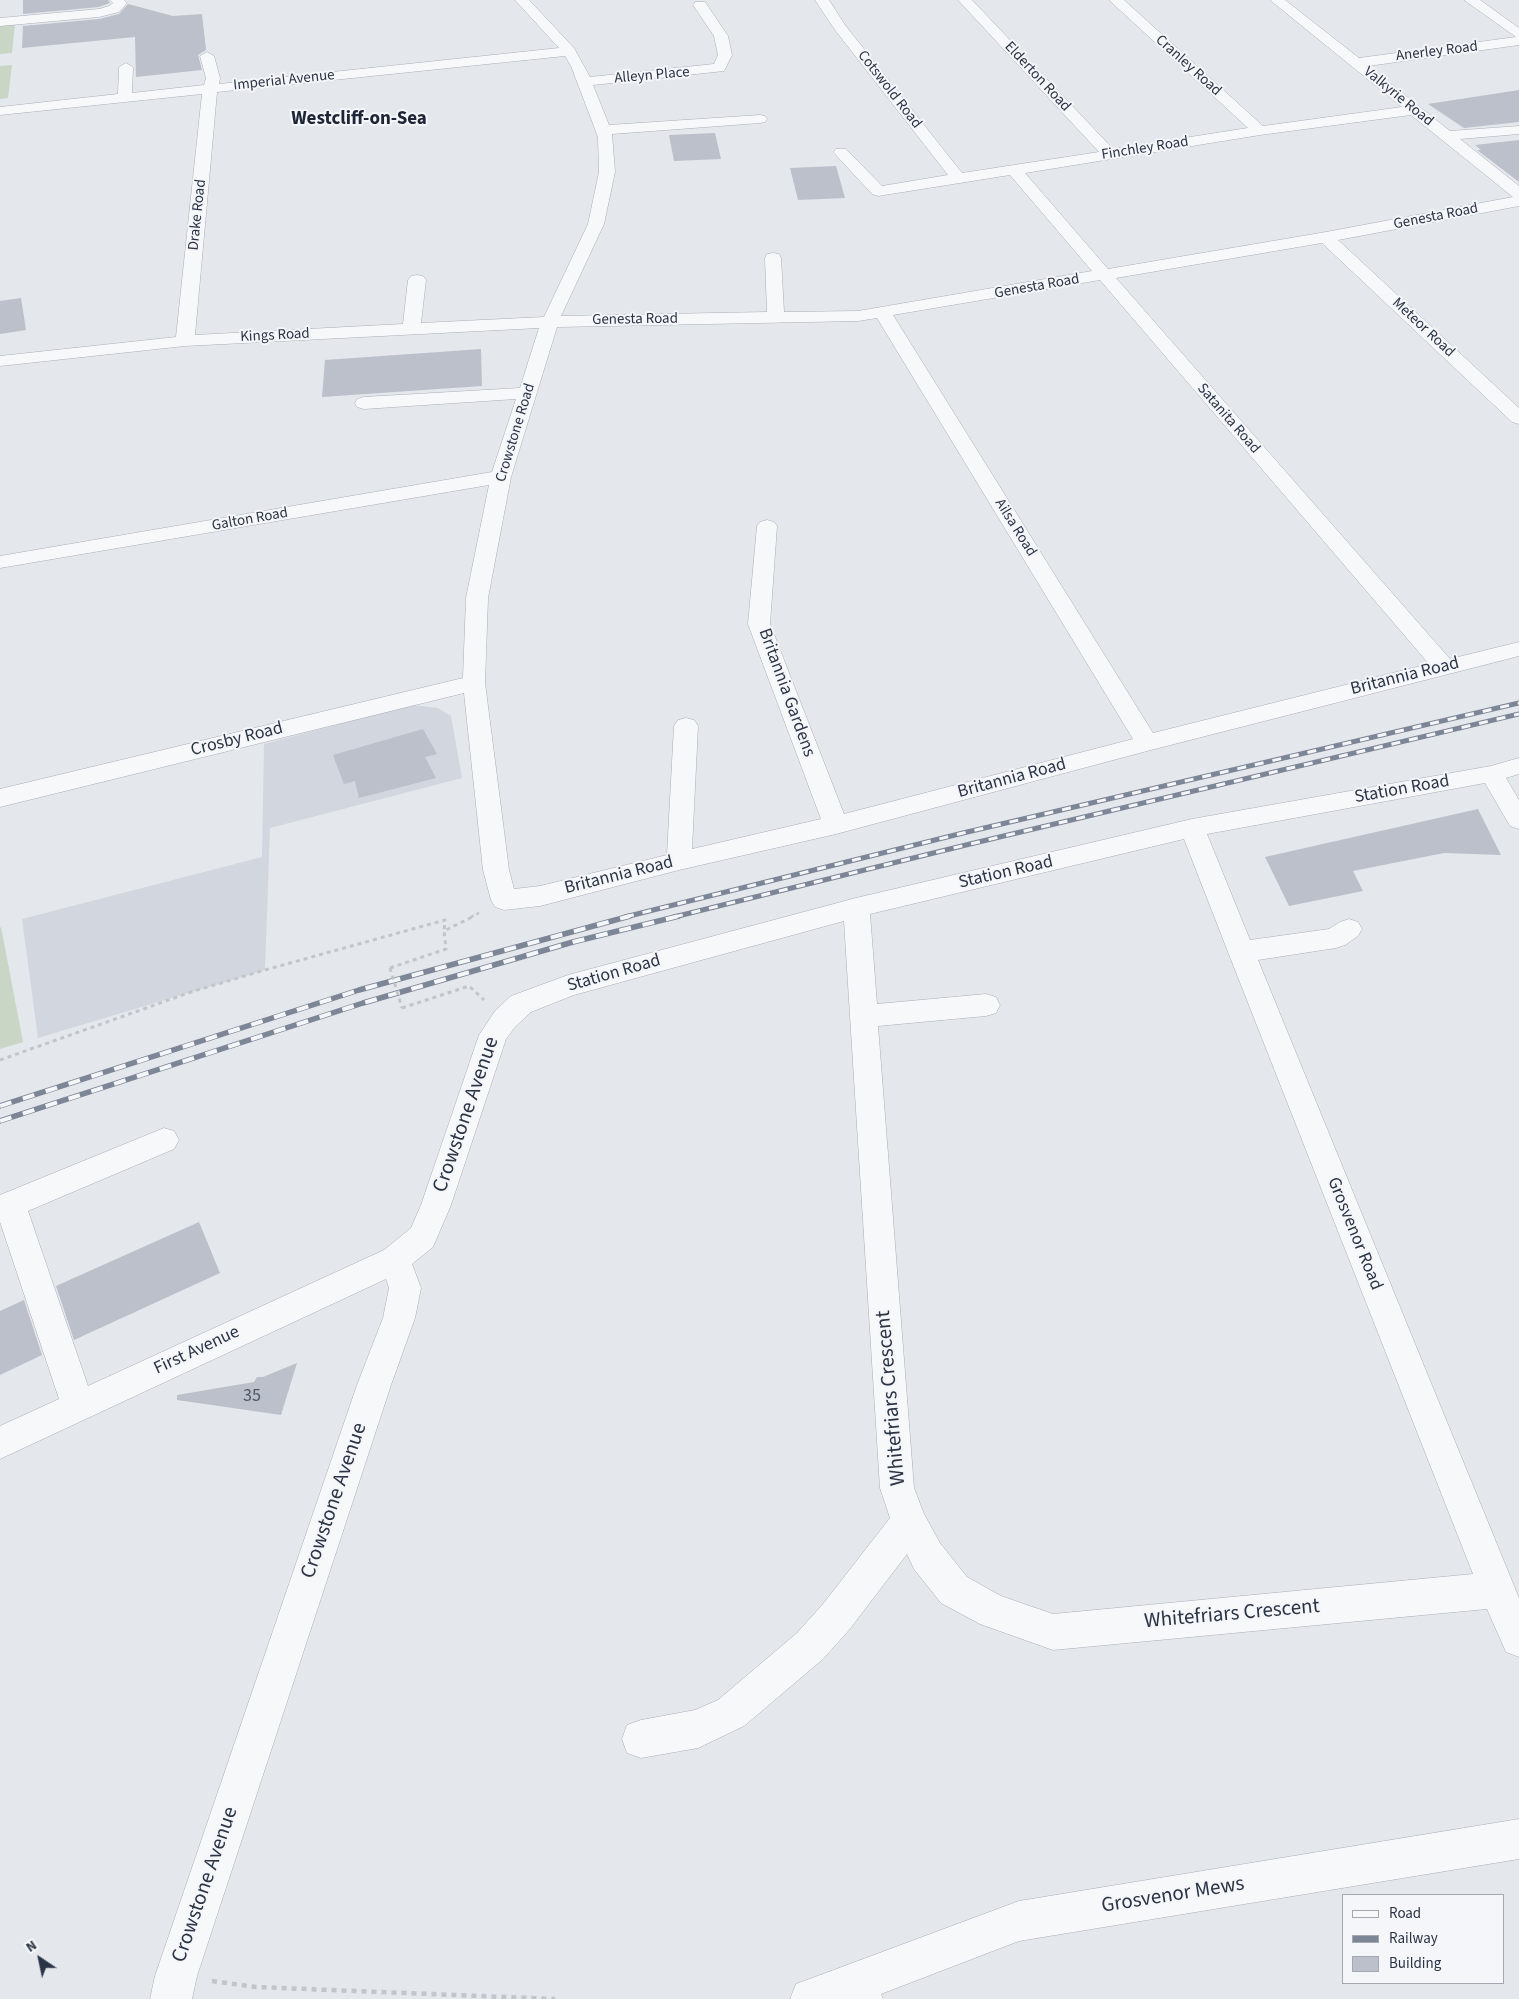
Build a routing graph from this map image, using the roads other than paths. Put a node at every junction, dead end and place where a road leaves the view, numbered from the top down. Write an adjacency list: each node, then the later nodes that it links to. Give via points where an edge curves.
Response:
1 (118, 0): 9 (street, via 120,3 114,9 99,13)
2 (522, 0): 12 (street, Crowstone Road)
3 (822, 0): 29 (street, Cotswold Road)
4 (965, 0): 27 (street, Elderton Road)
5 (1116, 0): 24 (street, Cranley Road)
6 (1278, 0): 14 (street, Valkyrie Road)
7 (1471, 0): 10 (street)
8 (700, 5): 16 (street, Alleyn Place, via 721,36 726,55 724,68)
9 (0, 22)
10 (1519, 34)
11 (1519, 41): 14 (street, Anerley Road)
12 (569, 51): 16 (street, Crowstone Road); 17 (street, Imperial Avenue)
13 (207, 56): 17 (street, Drake Road, via 213,78)
14 (1356, 63): 20 (street, Valkyrie Road)
15 (126, 67): 18 (street)
16 (585, 82): 22 (street, Crowstone Road)
17 (210, 89): 18 (street, Imperial Avenue); 40 (street, Drake Road)
18 (125, 98): 19 (street, Imperial Avenue)
19 (0, 110)
20 (1412, 110): 24 (street, Finchley Road); 25 (street, Valkyrie Road)
21 (760, 119): 22 (street)
22 (604, 130): 38 (street, Crowstone Road, via 607,172 596,224)
23 (1519, 130): 25 (street)
24 (1260, 131): 27 (street, Finchley Road)
25 (1446, 136): 30 (street, Valkyrie Road)
26 (840, 152): 29 (street, Finchley Road, via 878,191)
27 (1109, 154): 28 (street, Finchley Road)
28 (1013, 169): 29 (street, Finchley Road); 34 (street, Satanita Road)
29 (958, 178)
30 (1519, 194)
31 (1519, 201): 32 (street, Genesta Road)
32 (1326, 237): 34 (street, Genesta Road); 44 (street, Meteor Road)
33 (774, 258): 37 (street)
34 (1103, 275): 36 (street, Genesta Road); 49 (street, Satanita Road)
35 (417, 280): 39 (street)
36 (883, 313): 37 (street, Genesta Road); 52 (street, Ailsa Road)
37 (776, 318): 38 (street, Genesta Road)
38 (550, 322): 39 (street, Kings Road); 42 (street, Crowstone Road)
39 (411, 329): 40 (street, Kings Road)
40 (185, 341): 41 (street, Kings Road)
41 (0, 361)
42 (528, 393): 43 (street); 45 (street, Crowstone Road)
43 (364, 403)
44 (1519, 418)
45 (501, 477): 47 (street, Galton Road); 50 (street, Crowstone Road, via 477,598)
46 (767, 526): 57 (street, Britannia Gardens, via 759,624)
47 (0, 562)
48 (1519, 649): 49 (street, Britannia Road)
49 (1444, 667): 52 (street, Britannia Road)
50 (474, 683): 55 (street, Crosby Road); 60 (street, Crowstone Road, via 496,870)
51 (686, 726): 59 (street)
52 (1147, 743): 57 (street, Britannia Road)
53 (1519, 766): 54 (street, Station Road)
54 (1491, 774): 56 (street); 58 (street, Station Road)
55 (0, 798)
56 (1519, 820)
57 (836, 826): 59 (street, Britannia Road)
58 (1192, 828): 61 (street, Station Road); 63 (street, Grosvenor Road)
59 (679, 861): 60 (street, Britannia Road, via 540,896)
60 (504, 900)
61 (856, 908): 65 (street, Whitefriars Crescent); 66 (street, Station Road, via 568,986 521,1004)
62 (1349, 929): 63 (street, via 1336,938)
63 (1241, 952): 73 (street, Grosvenor Road)
64 (986, 1005): 65 (street)
65 (864, 1016): 72 (street, Whitefriars Crescent, via 897,1488)
66 (506, 1019): 69 (street, Crowstone Avenue, via 493,1035 422,1237)
67 (164, 1140): 68 (street)
68 (6, 1207): 70 (street)
69 (395, 1260): 70 (street, First Avenue); 77 (street, Crowstone Avenue, via 405,1288 399,1318)
70 (78, 1406): 71 (street, First Avenue)
71 (0, 1443)
72 (909, 1522): 73 (street, Whitefriars Crescent, via 927,1556 954,1590 993,1612 1053,1632); 75 (street, via 810,1646 745,1702 731,1713 698,1729)
73 (1497, 1590): 74 (street, Grosvenor Road)
74 (1519, 1638)
75 (642, 1739)
76 (1519, 1840): 78 (street, Grosvenor Mews, via 1019,1922)
77 (173, 1987)
78 (858, 1991): 79 (street, Grosvenor Mews)
79 (810, 1999)

